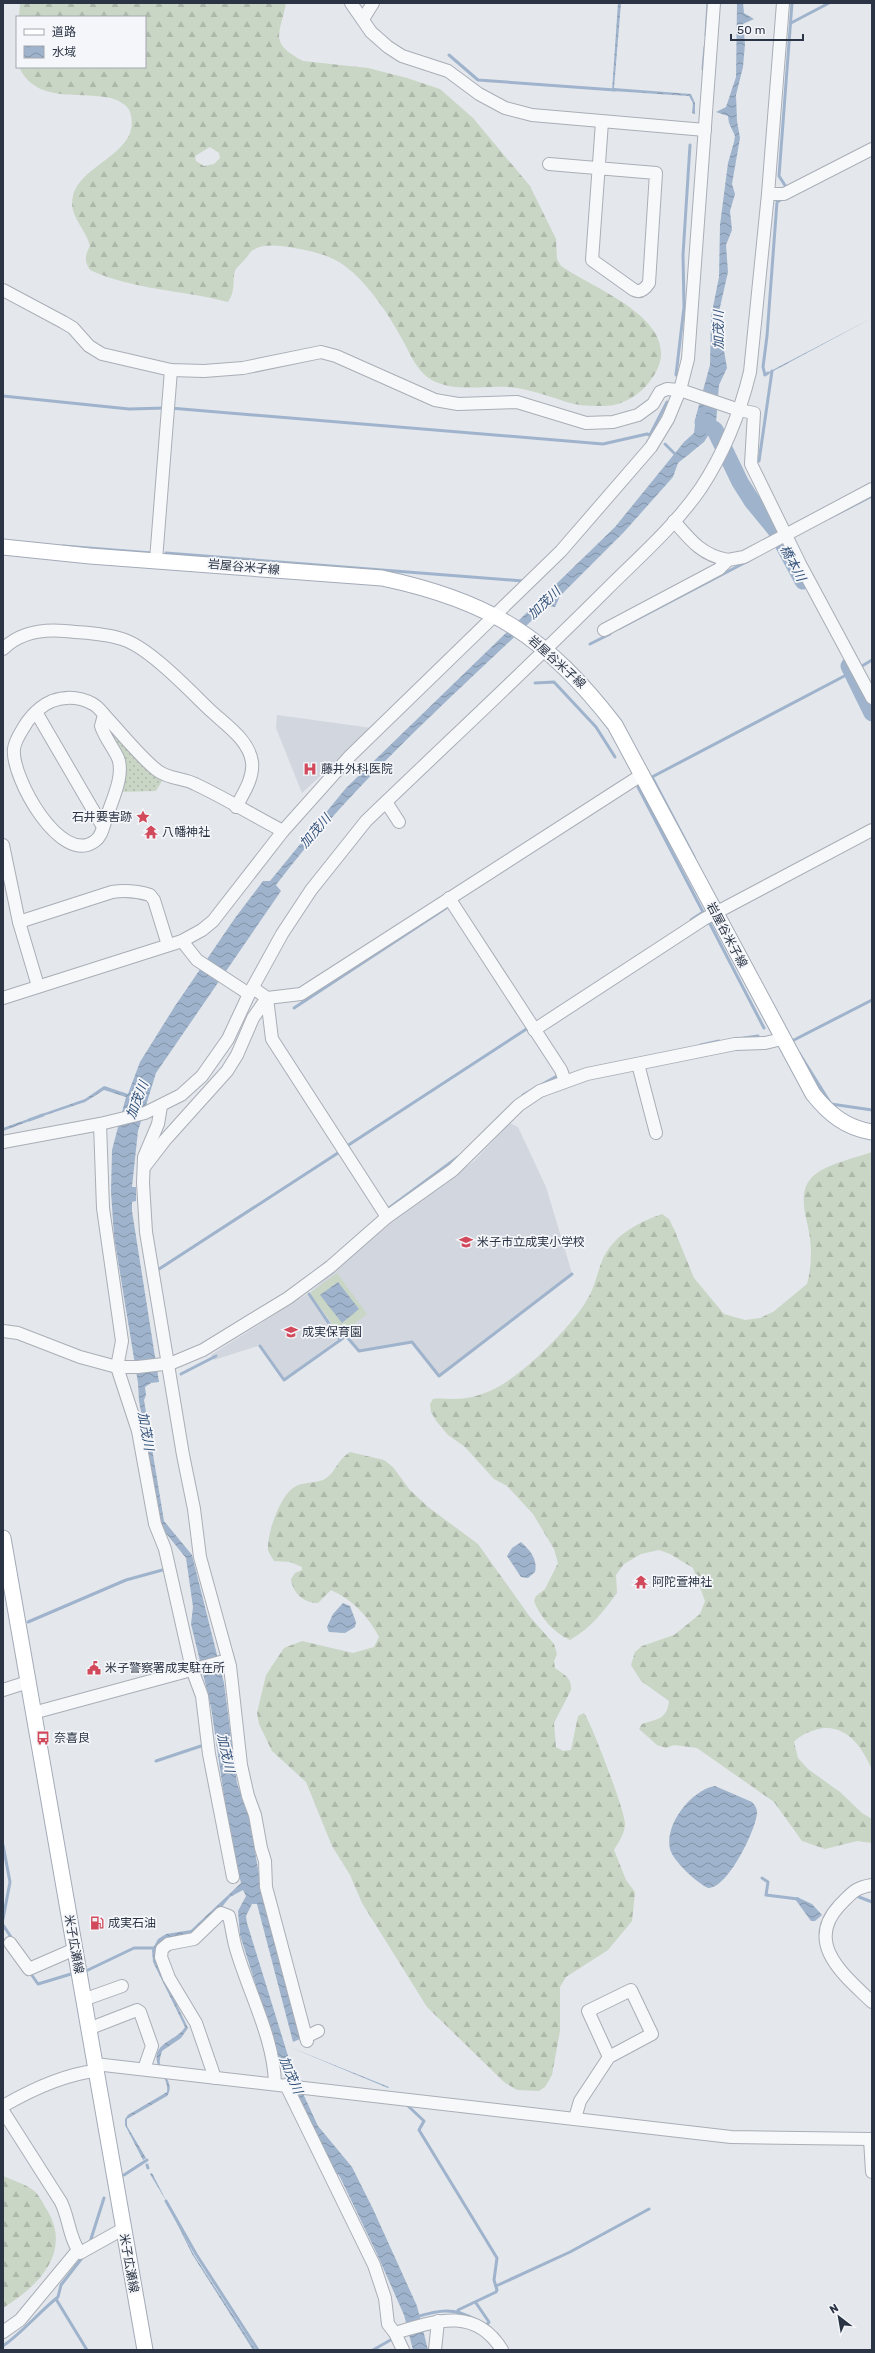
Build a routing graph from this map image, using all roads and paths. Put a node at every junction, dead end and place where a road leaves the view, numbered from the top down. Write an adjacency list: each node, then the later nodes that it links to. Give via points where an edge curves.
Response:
1 (351, 3): 5 (street)
2 (373, 3): 5 (street)
3 (714, 3): 7 (street)
4 (783, 3): 11 (street)
5 (363, 19): 6 (street, via 371,32 388,48 402,56 448,71 479,94 506,108 532,115)
6 (602, 122): 7 (street); 10 (street)
7 (705, 130): 14 (street, via 688,359)
8 (872, 149): 11 (street, via 784,194)
9 (549, 164): 10 (street)
10 (599, 167): 10 (street, via 656,173 649,284 640,291 634,290 592,260)
11 (768, 194): 15 (street, via 750,372)
12 (3, 290): 13 (street, via 73,328 89,346 102,354)
13 (171, 370): 14 (street, via 244,368 321,352 336,356 435,400 458,404 517,402 586,423 613,422 632,417 646,410 660,392 667,389); 20 (street)
14 (680, 390): 15 (street); 22 (street, via 668,419 651,447)
15 (739, 410): 17 (street, via 728,439 701,489); 18 (street, via 754,413 751,464)
16 (872, 489): 18 (street)
17 (674, 521): 21 (street, via 694,544 713,557); 24 (street)
18 (782, 536): 21 (street, via 744,557); 26 (street)
19 (3, 547): 20 (main road, 岩屋谷米子線)
20 (156, 560): 22 (main road, 岩屋谷米子線, via 382,578 460,599)
21 (728, 560): 23 (street, via 719,569)
22 (499, 616): 24 (main road, 岩屋谷米子線); 35 (street, via 350,756)
23 (604, 630)
24 (540, 645): 29 (main road, 岩屋谷米子線, via 589,691 615,725); 30 (street)
25 (3, 649): 31 (street, via 24,635 42,631 61,631 117,637 146,653 244,742 252,767 249,781)
26 (872, 698)
27 (36, 712): 28 (street, via 50,702 75,698 94,705); 33 (street); 33 (street, via 21,730 14,750 14,761 30,799 55,832 76,845 96,841)
28 (104, 715): 31 (street, via 158,771 194,783); 33 (street, via 101,726 119,760 120,767 119,780)
29 (643, 774): 37 (street); 38 (main road, 岩屋谷米子線)
30 (386, 802): 32 (street); 43 (street, via 336,856 311,890)
31 (236, 807): 35 (street)
32 (399, 822)
33 (103, 827)
34 (872, 830): 38 (street)
35 (283, 831): 40 (street, via 213,921)
36 (3, 845): 39 (street)
37 (449, 898): 45 (street, via 301,994); 46 (street)
38 (715, 913): 46 (street, via 672,938); 47 (main road, 岩屋谷米子線)
39 (19, 922): 41 (street, via 112,892 140,892 150,895 154,900); 42 (street)
40 (182, 941): 41 (street); 43 (street, via 197,960)
41 (168, 945): 42 (street)
42 (38, 986): 44 (street)
43 (248, 990): 45 (street); 50 (street, via 228,1039 202,1076 180,1095)
44 (3, 998)
45 (267, 998): 55 (street, via 253,1018 227,1071); 56 (street, via 272,1039)
46 (534, 1030): 49 (street, via 561,1070)
47 (782, 1039): 48 (street, via 765,1043 736,1044); 52 (main road, 岩屋谷米子線, via 825,1110 841,1122)
48 (638, 1064): 49 (street); 53 (street)
49 (565, 1081): 56 (street, via 540,1091 519,1105 453,1170)
50 (161, 1106): 51 (street, via 145,1113); 55 (street, via 158,1124 144,1157)
51 (105, 1123): 54 (street); 59 (street, via 103,1208 122,1341)
52 (872, 1132)
53 (656, 1133)
54 (3, 1142)
55 (143, 1168): 58 (street, via 146,1232)
56 (387, 1217): 58 (street, via 330,1267 288,1298 197,1353)
57 (3, 1331): 59 (street, via 18,1333 80,1357)
58 (162, 1365): 59 (street); 61 (street, via 194,1509 209,1597)
59 (117, 1367): 62 (street, via 138,1431 155,1524 165,1549)
60 (3, 1538): 63 (main road, 米子広瀬線)
61 (228, 1660): 62 (street); 74 (street, via 241,1767 265,1862 266,1887 307,2039)
62 (194, 1668): 65 (street); 66 (street, via 202,1696 219,1810)
63 (28, 1682): 64 (street); 65 (main road, 米子広瀬線)
64 (3, 1690)
65 (33, 1713): 69 (main road, 米子広瀬線)
66 (233, 1877)
67 (872, 1885): 72 (street, via 854,1890 837,1908 824,1940 830,1956 844,1975)
68 (10, 1943): 69 (street, via 29,1969)
69 (74, 1950): 71 (main road, 米子広瀬線)
70 (122, 1986): 71 (street)
71 (83, 2000): 73 (main road, 米子広瀬線)
72 (872, 2002)
73 (88, 2029): 76 (main road, 米子広瀬線); 77 (street, via 137,2010 140,2012 152,2046)
74 (318, 2032)
75 (609, 2057): 75 (street, via 652,2034 631,1990 588,2011); 82 (street, via 580,2101)
76 (95, 2067): 77 (street); 80 (street, via 29,2092); 85 (main road, 米子広瀬線)
77 (144, 2069): 78 (street)
78 (216, 2078): 79 (street); 79 (street, via 196,2023 169,1978 161,1957 162,1949 168,1944 194,1940 221,1913 229,1916 237,1952)
79 (280, 2085): 82 (street); 89 (street, via 374,2265 385,2298 388,2324)
80 (3, 2106)
81 (3, 2111): 86 (street, via 61,2202 74,2245)
82 (575, 2118): 83 (street, via 731,2137)
83 (871, 2139): 84 (street)
84 (872, 2172)
85 (123, 2229): 86 (street, via 80,2253); 90 (main road, 米子広瀬線)
86 (78, 2250): 88 (street, via 20,2320)
87 (438, 2321): 89 (street); 92 (street); 93 (street, via 467,2321 489,2334)
88 (3, 2332)
89 (395, 2333): 91 (street)
90 (144, 2350)
91 (403, 2350)
92 (434, 2350)
93 (502, 2350)

